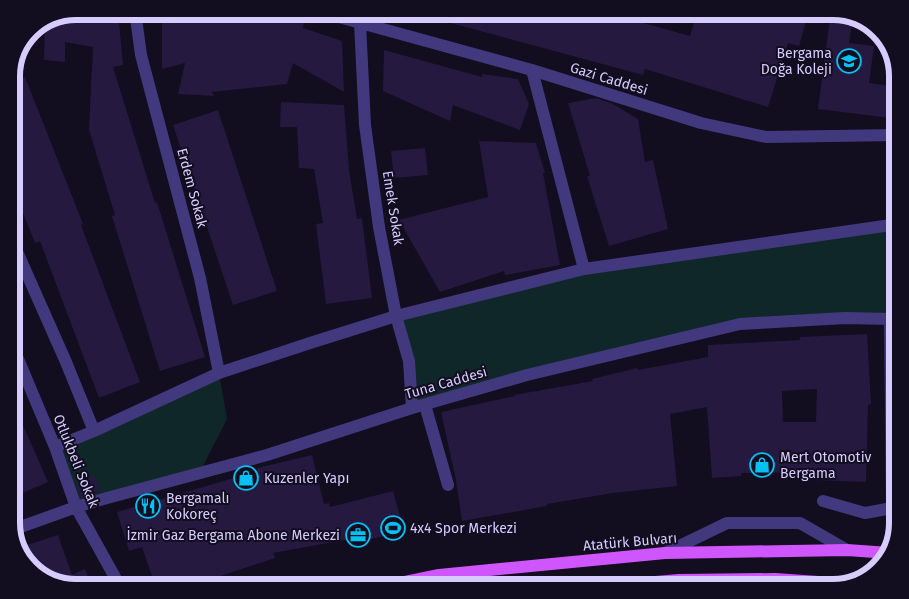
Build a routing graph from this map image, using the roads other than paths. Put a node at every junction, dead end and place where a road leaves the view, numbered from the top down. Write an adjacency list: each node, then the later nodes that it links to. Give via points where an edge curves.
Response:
1 (136, 20): 12 (street, Erdem Sokak, via 141,56 200,278)
2 (362, 20): 9 (street, Emek Sokak, via 365,125 379,227)
3 (372, 20): 4 (street, Gazi Caddesi)
4 (532, 70): 5 (street, Gazi Caddesi, via 701,123 766,137); 8 (street)
5 (889, 135)
6 (889, 225): 8 (street)
7 (20, 258): 14 (street)
8 (584, 269): 9 (street)
9 (396, 316): 12 (street); 13 (street, Emek Sokak)
10 (889, 319): 13 (street, Tuna Caddesi, via 740,324 527,375)
11 (20, 364): 15 (street, Otlukbeli Sokak)
12 (218, 373): 14 (street)
13 (418, 407): 16 (street, Emek Sokak); 18 (street, Tuna Caddesi, via 267,454)
14 (94, 431): 15 (street)
15 (54, 447): 18 (street, Otlukbeli Sokak)
16 (448, 485)
17 (823, 501): 19 (street, via 865,513)
18 (76, 507): 20 (street, Tuna Caddesi); 24 (street, Otlukbeli Sokak)
19 (889, 509)
20 (20, 527)
21 (847, 550): 22 (main road, Atatürk Bulvarı); 23 (main road, Atatürk Bulvarı); 23 (street, via 800,523 727,523)
22 (881, 552)
23 (665, 553): 25 (main road, Atatürk Bulvarı)
24 (116, 579)
25 (420, 579)

